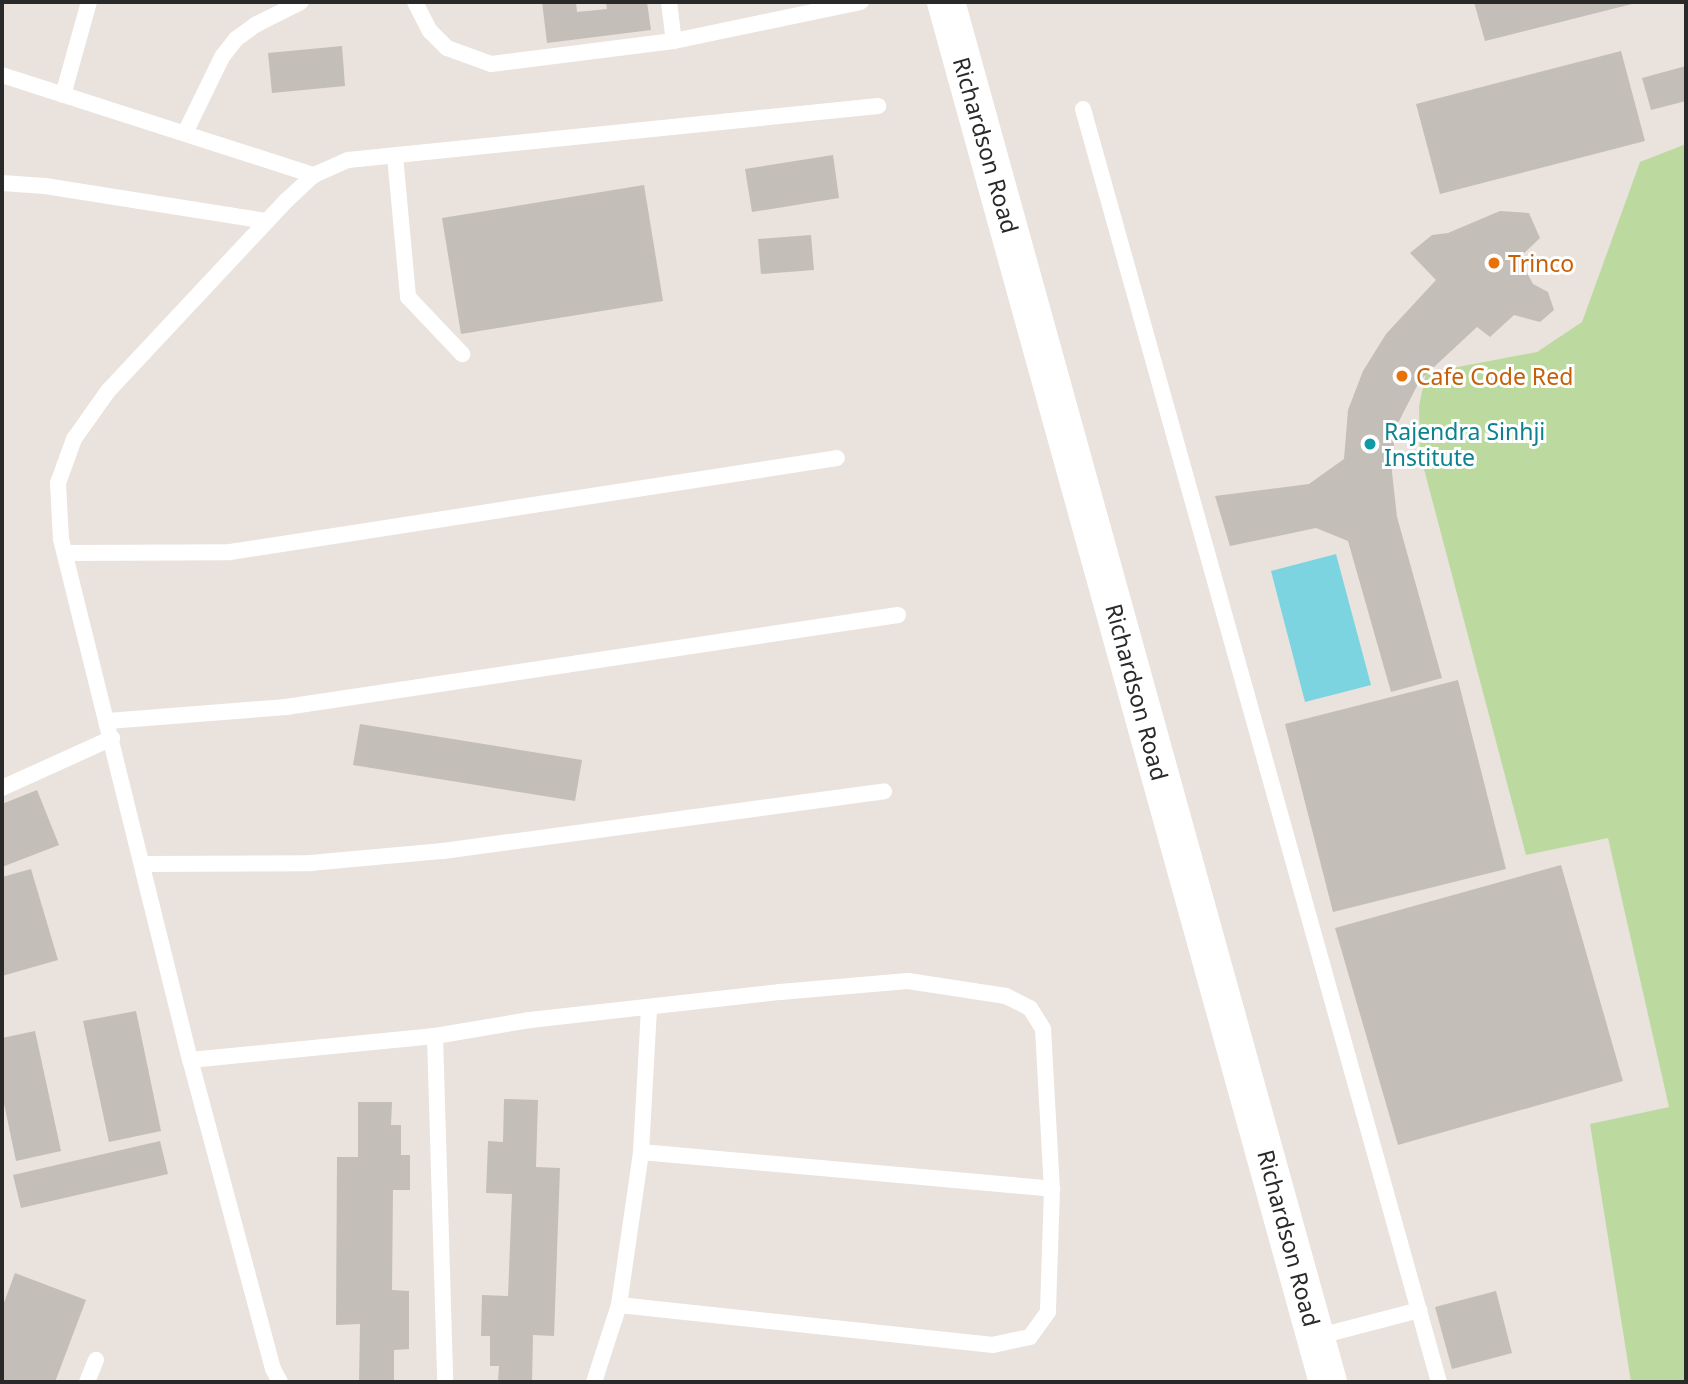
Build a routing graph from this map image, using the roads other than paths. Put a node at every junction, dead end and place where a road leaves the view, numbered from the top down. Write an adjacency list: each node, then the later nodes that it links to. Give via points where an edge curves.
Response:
1 (89, 2): 9 (lane)
2 (301, 2): 12 (lane, via 236,39 222,57)
3 (415, 2): 7 (lane, via 430,31 447,48 491,64)
4 (669, 2): 7 (lane)
5 (860, 2): 7 (lane)
6 (946, 2): 33 (street, Richardson Road)
7 (674, 41)
8 (2, 75): 9 (lane)
9 (64, 95): 12 (lane)
10 (878, 106): 13 (lane)
11 (1083, 109): 32 (lane)
12 (185, 134): 14 (lane)
13 (395, 156): 14 (lane, via 348,160); 17 (lane, via 408,297)
14 (314, 175): 16 (lane)
15 (2, 183): 16 (lane)
16 (267, 221): 19 (lane, via 108,391 74,439 58,483)
17 (462, 354)
18 (837, 458): 19 (lane, via 230,552)
19 (65, 552): 21 (lane)
20 (898, 615): 21 (lane, via 286,707)
21 (108, 721): 22 (lane)
22 (112, 738): 23 (lane); 25 (lane)
23 (2, 788)
24 (884, 791): 25 (lane, via 443,851 310,863)
25 (143, 864): 28 (lane)
26 (649, 1007): 27 (lane); 29 (lane); 30 (lane, via 908,981 1006,996 1030,1008 1043,1029)
27 (435, 1035): 28 (lane); 37 (lane)
28 (190, 1060): 36 (lane)
29 (641, 1152): 30 (lane); 31 (lane)
30 (1052, 1189): 31 (lane, via 1048,1312 1030,1337 993,1345)
31 (619, 1305): 38 (lane)
32 (1420, 1310): 33 (lane); 40 (lane)
33 (1316, 1337): 39 (street, Richardson Road)
34 (96, 1360): 35 (lane)
35 (87, 1382)
36 (280, 1382)
37 (445, 1382)
38 (594, 1382)
39 (1328, 1382)
40 (1439, 1382)

